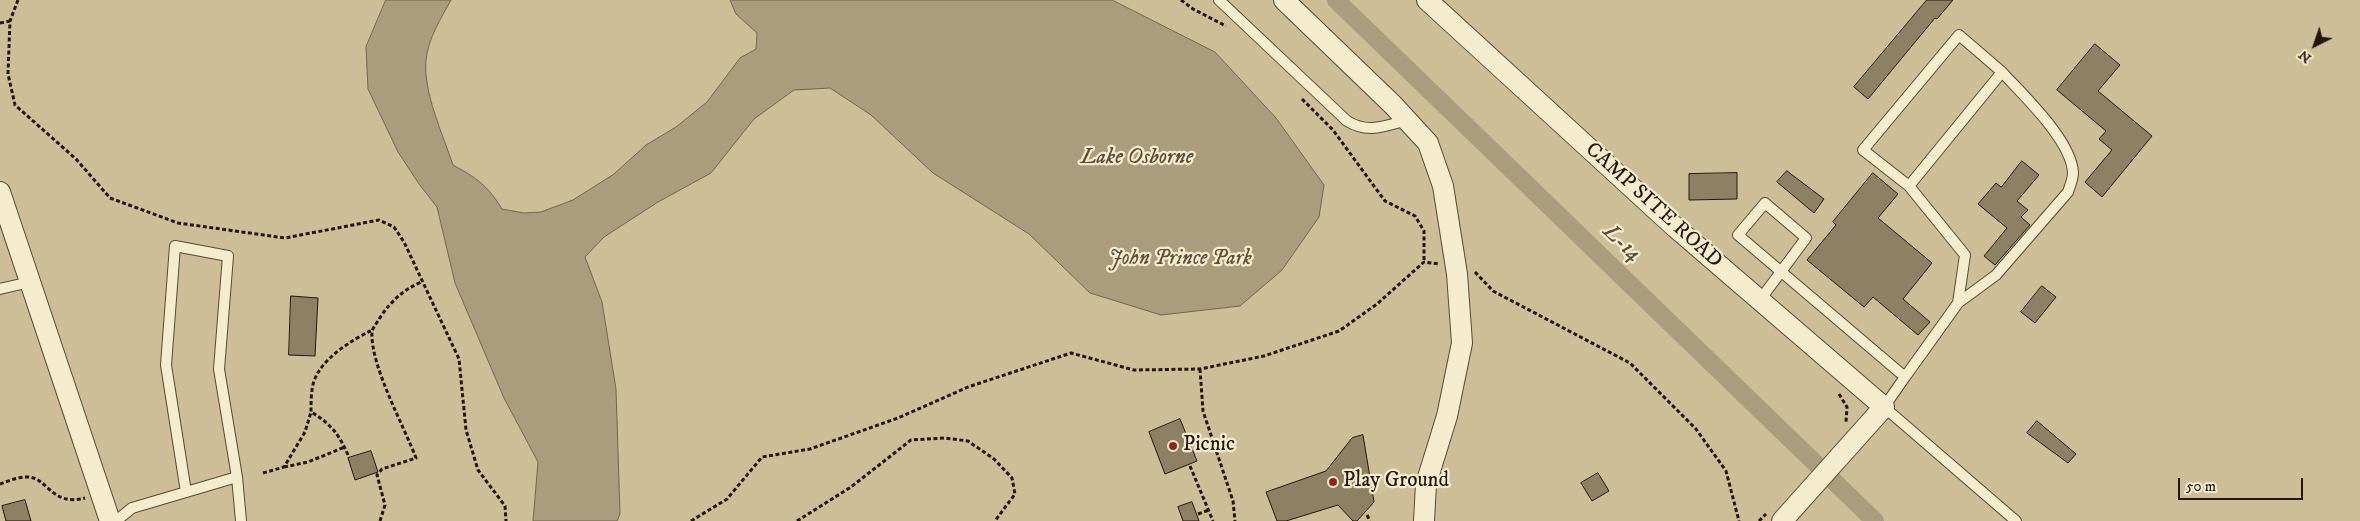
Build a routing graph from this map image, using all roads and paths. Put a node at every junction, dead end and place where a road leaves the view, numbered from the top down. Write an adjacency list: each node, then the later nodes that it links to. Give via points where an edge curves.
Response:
1 (18, 0): 6 (path)
2 (1181, 0): 8 (path, via 1192,9)
3 (1219, 0): 11 (lane, via 1347,121 1357,127 1374,129)
4 (1284, 0): 11 (street)
5 (1427, 0): 20 (street, CAMP SITE ROAD)
6 (10, 21): 7 (path); 18 (path, via 8,74 16,105 76,159 110,198 178,223 285,238 379,220 394,227)
7 (0, 23)
8 (1233, 29)
9 (2002, 72): 12 (lane); 12 (lane, via 1959,35 1862,150); 21 (lane, via 2054,132 2071,159 2073,174 2068,192 1996,275)
10 (1300, 96): 14 (path, via 1333,130 1385,202 1415,216 1424,231)
11 (1407, 120): 15 (street, via 1428,143 1443,186)
12 (1908, 186): 21 (lane, via 1965,255)
13 (0, 192): 17 (street)
14 (1424, 262): 15 (path); 23 (path, via 1377,304 1338,331 1264,356)
15 (1455, 266): 50 (street, via 1462,343 1447,416 1426,484); 51 (path, via 1470,267 1493,291 1630,363 1696,429 1726,471)
16 (1781, 271): 16 (lane, via 1806,238 1765,204 1738,235); 20 (lane); 24 (lane)
17 (30, 282): 19 (lane); 35 (street)
18 (421, 282): 22 (path, via 390,302); 43 (path, via 459,359 466,430 478,470 506,506)
19 (0, 289)
20 (1760, 300): 25 (street, CAMP SITE ROAD)
21 (1958, 302): 24 (lane)
22 (372, 330): 26 (path, via 350,343 317,374); 42 (path, via 387,391 416,458 382,469 377,475 384,505)
23 (1200, 369): 44 (path, via 1134,370 1071,353 968,387 898,418 810,449 762,457 727,499); 48 (path, via 1203,411 1234,501)
24 (1905, 377): 25 (lane)
25 (1884, 407): 52 (street); 53 (lane)
26 (311, 412): 27 (path, via 332,426); 30 (path, via 305,432)
27 (345, 447): 28 (path); 30 (path, via 308,462)
28 (348, 455)
29 (1190, 466): 36 (path)
30 (284, 467): 31 (path)
31 (263, 473)
32 (237, 477): 34 (lane); 34 (lane, via 219,369 228,256 175,246 166,365); 41 (lane)
33 (0, 484): 35 (path, via 27,477 36,479 63,499)
34 (186, 492): 40 (lane, via 132,508)
35 (101, 495): 39 (street)
36 (1209, 510): 37 (path); 47 (path)
37 (1198, 514)
38 (1366, 515): 49 (path)
39 (110, 521)
40 (116, 521)
41 (241, 521)
42 (380, 521)
43 (506, 521)
44 (690, 521)
45 (797, 521): 46 (path, via 851,487 911,440 945,438 968,441 994,459 1012,478 1015,494)
46 (995, 521)
47 (1214, 521)
48 (1235, 521)
49 (1370, 521)
50 (1424, 521)
51 (1739, 521)
52 (1782, 521)
53 (2016, 521)

